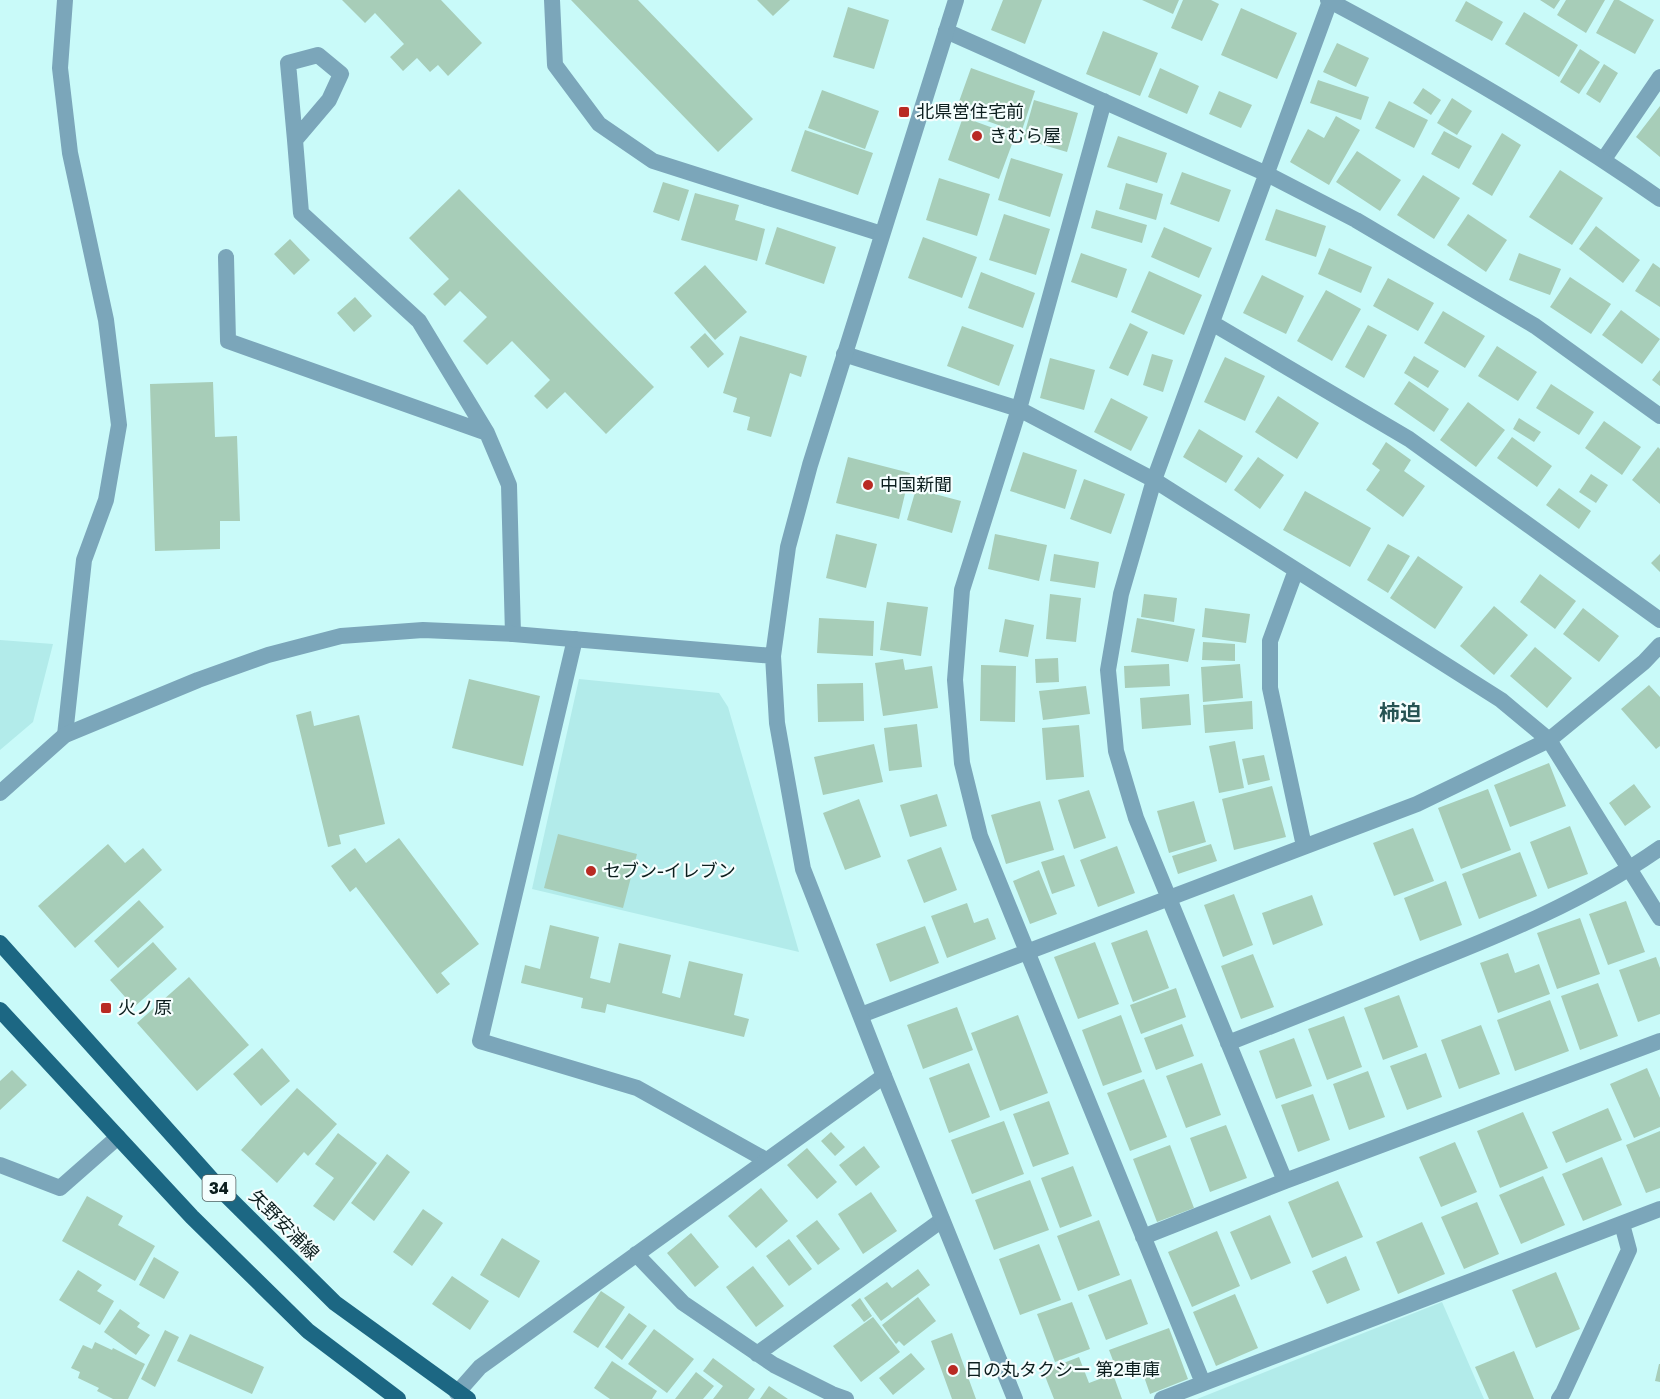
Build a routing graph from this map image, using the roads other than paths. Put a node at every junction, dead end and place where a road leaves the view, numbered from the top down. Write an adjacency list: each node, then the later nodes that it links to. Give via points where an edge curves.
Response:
1 (65, 0): 26 (street, via 60,68 70,153 106,320 119,425 106,500 84,560)
2 (552, 0): 12 (street, via 555,65 599,124 653,161)
3 (956, 0): 5 (street)
4 (1329, 1): 9 (street, via 1400,38); 10 (street)
5 (946, 31): 7 (street); 12 (street)
6 (1660, 77): 9 (street)
7 (1104, 101): 10 (street); 16 (street)
8 (295, 140): 8 (street, via 329,99 341,74 318,54 288,63); 18 (street, via 301,213 419,321)
9 (1604, 159): 11 (street)
10 (1267, 174): 14 (street); 17 (street, via 1356,220 1535,326)
11 (1660, 199)
12 (882, 234): 15 (street)
13 (226, 257): 18 (street, via 228,341)
14 (1212, 322): 19 (street); 21 (street, via 1409,439)
15 (844, 354): 16 (street); 25 (street, via 788,547)
16 (1019, 410): 19 (street); 35 (street, via 963,590 955,680 962,763 980,836)
17 (1660, 416)
18 (487, 433): 22 (street, via 509,485)
19 (1154, 480): 20 (street); 32 (street, via 1121,594 1108,670 1116,751 1136,818)
20 (1296, 570): 27 (street, via 1501,700); 29 (street, via 1270,641 1270,688)
21 (1660, 620)
22 (513, 634): 23 (street); 26 (street, via 423,630 341,636 228,669)
23 (575, 639): 25 (street); 42 (street, via 480,1041 638,1088)
24 (1660, 645): 27 (street)
25 (773, 656): 37 (street, via 777,723 803,869)
26 (65, 735): 28 (street)
27 (1549, 740): 29 (street, via 1417,804); 31 (street)
28 (0, 792)
29 (1304, 846): 32 (street)
30 (1660, 848): 31 (street)
31 (1630, 870): 33 (street); 39 (street, via 1510,931)
32 (1169, 897): 35 (street); 39 (street)
33 (1660, 918)
34 (0, 943): 52 (main road, 矢野安浦線 / 34, via 224,1193 334,1303)
35 (1028, 951): 37 (street); 48 (street)
36 (0, 1010): 41 (main road, 34)
37 (861, 1015): 40 (street)
38 (1660, 1041): 44 (street)
39 (1228, 1043): 44 (street)
40 (884, 1076): 42 (street); 46 (street)
41 (118, 1137): 43 (street, via 60,1188); 53 (main road, 34, via 192,1217 308,1331)
42 (766, 1160): 49 (street)
43 (0, 1165)
44 (1285, 1181): 48 (street)
45 (1660, 1209): 47 (street)
46 (942, 1220): 50 (street); 55 (street)
47 (1622, 1224): 51 (street); 57 (street, via 1629,1250)
48 (1143, 1237): 51 (street)
49 (636, 1254): 50 (street, via 683,1303); 52 (street, via 480,1367)
50 (757, 1354): 54 (street)
51 (1203, 1383): 56 (street)
52 (463, 1396)
53 (398, 1399)
54 (846, 1399)
55 (1015, 1399)
56 (1162, 1399)
57 (1559, 1399)

